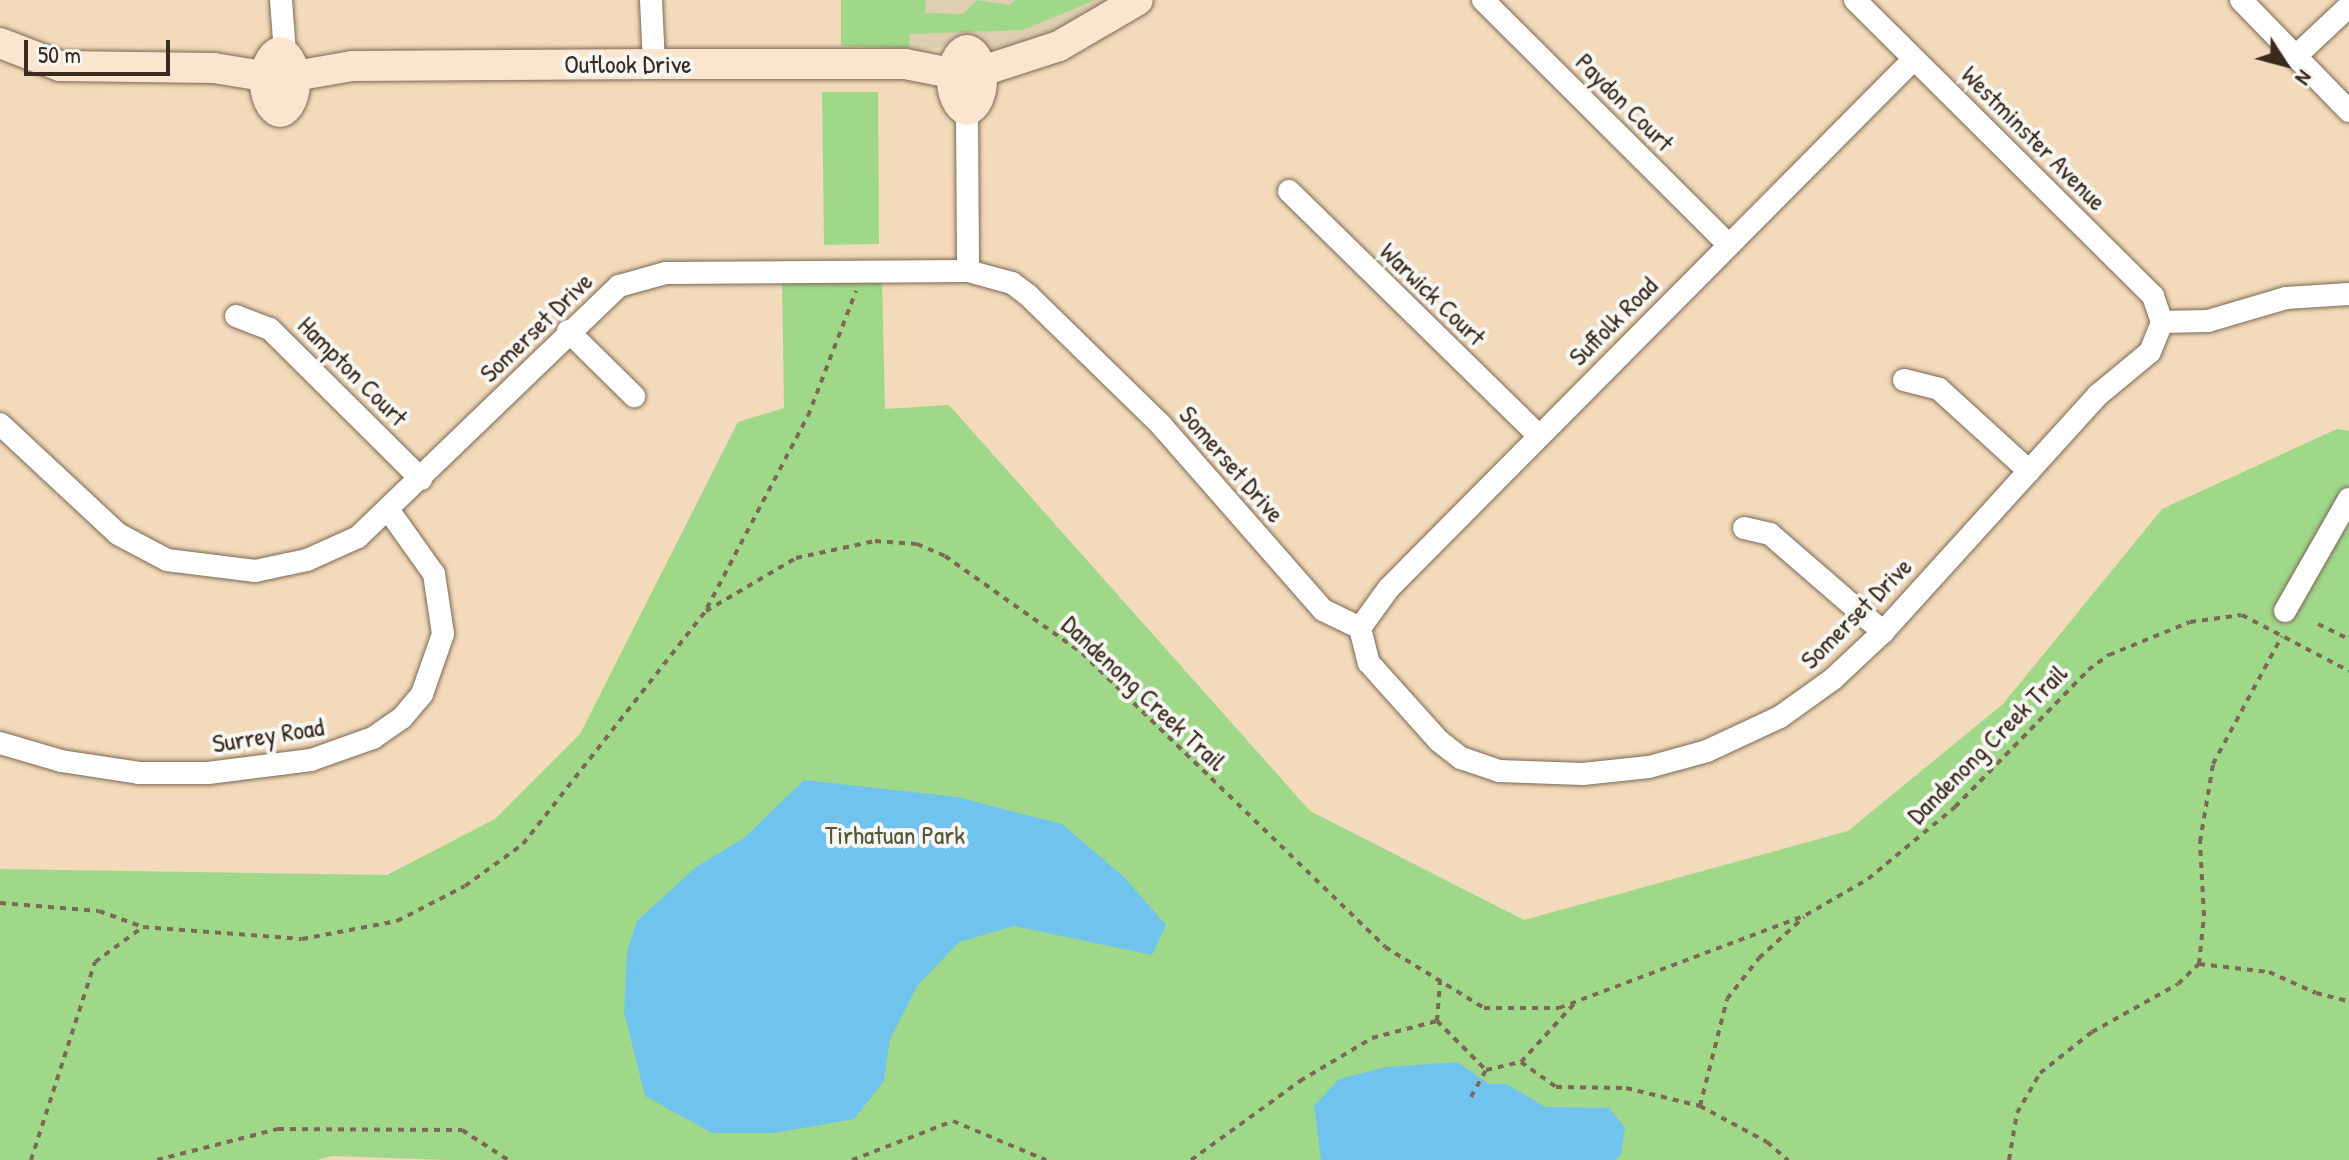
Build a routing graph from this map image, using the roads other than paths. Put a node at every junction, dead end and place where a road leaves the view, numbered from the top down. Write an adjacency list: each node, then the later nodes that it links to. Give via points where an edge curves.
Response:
1 (651, 0): 12 (street)
2 (1138, 0): 13 (street, Outlook Drive, via 1098,27 1025,57)
3 (1483, 0): 16 (street, Paydon Court)
4 (1855, 0): 10 (street, Westminster Avenue)
5 (2241, 0): 9 (street)
6 (2349, 6): 9 (street)
7 (281, 9): 11 (street)
8 (0, 43): 11 (street, Outlook Drive, via 60,66 214,68)
9 (2296, 56): 14 (street)
10 (1914, 59): 16 (street, Suffolk Road); 20 (street, Westminster Avenue, via 2153,296)
11 (279, 62): 12 (street, Outlook Drive)
12 (654, 64): 13 (street, Outlook Drive)
13 (966, 68): 17 (street)
14 (2349, 111)
15 (1289, 191): 25 (street, Warwick Court)
16 (1728, 244): 25 (street, Suffolk Road)
17 (968, 271): 21 (street, Somerset Drive, via 642,277 599,300); 32 (street, Somerset Drive, via 1012,283 1029,296 1161,425 1323,610)
18 (2349, 294): 20 (street, via 2286,298 2208,321)
19 (236, 316): 27 (street, Hampton Court, via 270,329)
20 (2162, 322): 26 (street, Somerset Drive, via 2150,352 2098,395)
21 (568, 331): 23 (street); 27 (street, Somerset Drive)
22 (1904, 380): 26 (street, via 1939,389)
23 (634, 396)
24 (0, 424): 29 (street, Somerset Drive, via 118,534 189,565 255,571 307,560 358,537)
25 (1539, 436): 32 (street, Suffolk Road, via 1389,588)
26 (2029, 471): 33 (street, Somerset Drive)
27 (421, 479): 29 (street, Somerset Drive)
28 (2349, 499): 31 (street)
29 (390, 512): 34 (street, Surrey Road, via 434,574 443,634 422,694 402,718 373,738 311,760 208,773 139,773 61,761)
30 (1744, 528): 33 (street, via 1770,534)
31 (2285, 611)
32 (1360, 628): 33 (street, Somerset Drive, via 1369,663 1439,741 1477,765 1554,776 1678,761 1752,732 1808,699)
33 (1883, 632)
34 (0, 743)

